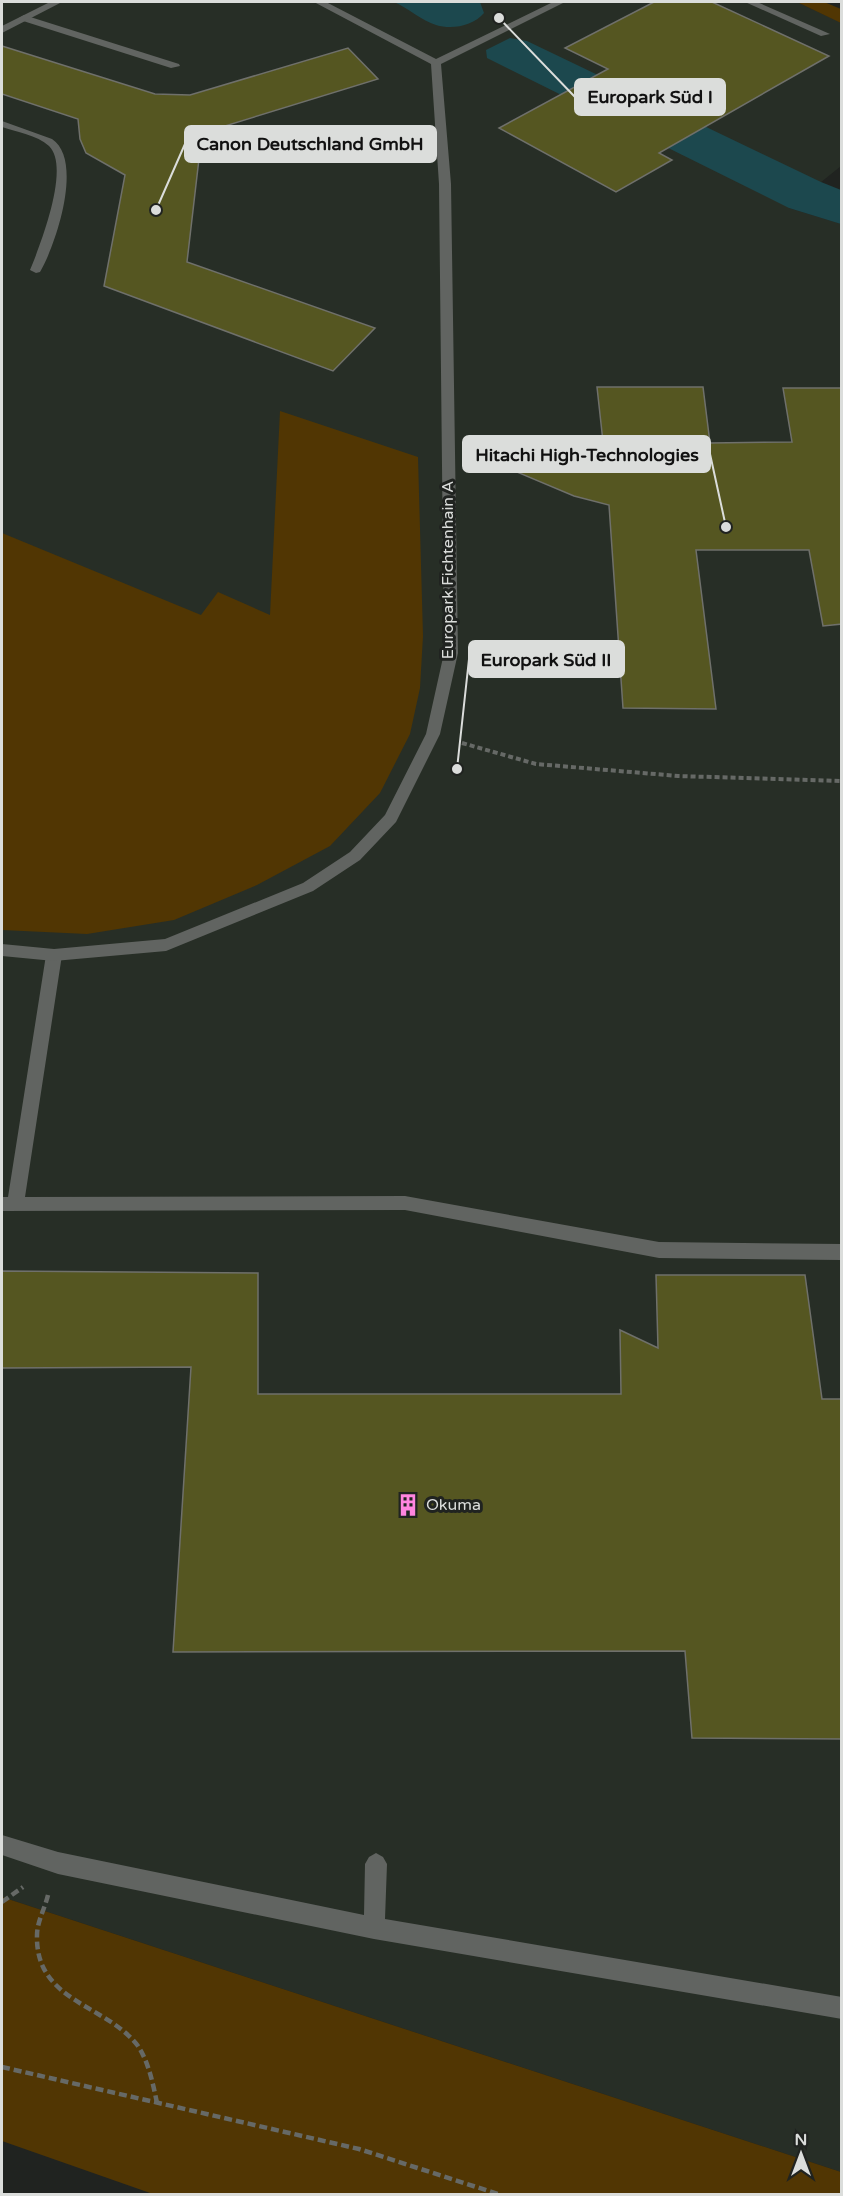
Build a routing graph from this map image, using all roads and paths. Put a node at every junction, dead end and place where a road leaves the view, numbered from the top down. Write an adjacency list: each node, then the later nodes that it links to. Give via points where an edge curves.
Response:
1 (57, 2): 5 (street)
2 (319, 2): 8 (street)
3 (560, 2): 8 (street)
4 (750, 2): 7 (street)
5 (24, 18): 6 (street); 9 (street)
6 (2, 30)
7 (825, 34)
8 (436, 63): 12 (street, Europark Fichtenhain A, via 445,184 451,653)
9 (174, 66)
10 (2, 124): 11 (street, via 54,146 62,157 63,172 48,244)
11 (36, 270)
12 (433, 734): 13 (path, via 536,764 678,776); 15 (street, Europark Fichtenhain A, via 391,818 355,856 308,887 166,945)
13 (842, 781)
14 (2, 950): 15 (street, Europark Fichtenhain A)
15 (54, 955): 16 (street)
16 (8, 1204): 17 (street, via 405,1203 659,1250)
17 (842, 1252)
18 (2, 1845): 19 (street)
19 (58, 1863): 21 (path); 22 (street); 25 (path, via 37,1934 41,1969 71,2000 105,2018 134,2041 150,2071)
20 (376, 1864): 22 (street)
21 (2, 1902)
22 (374, 1928): 23 (street)
23 (842, 2008)
24 (2, 2067): 25 (path)
25 (158, 2103): 26 (path, via 359,2149)
26 (498, 2194)

